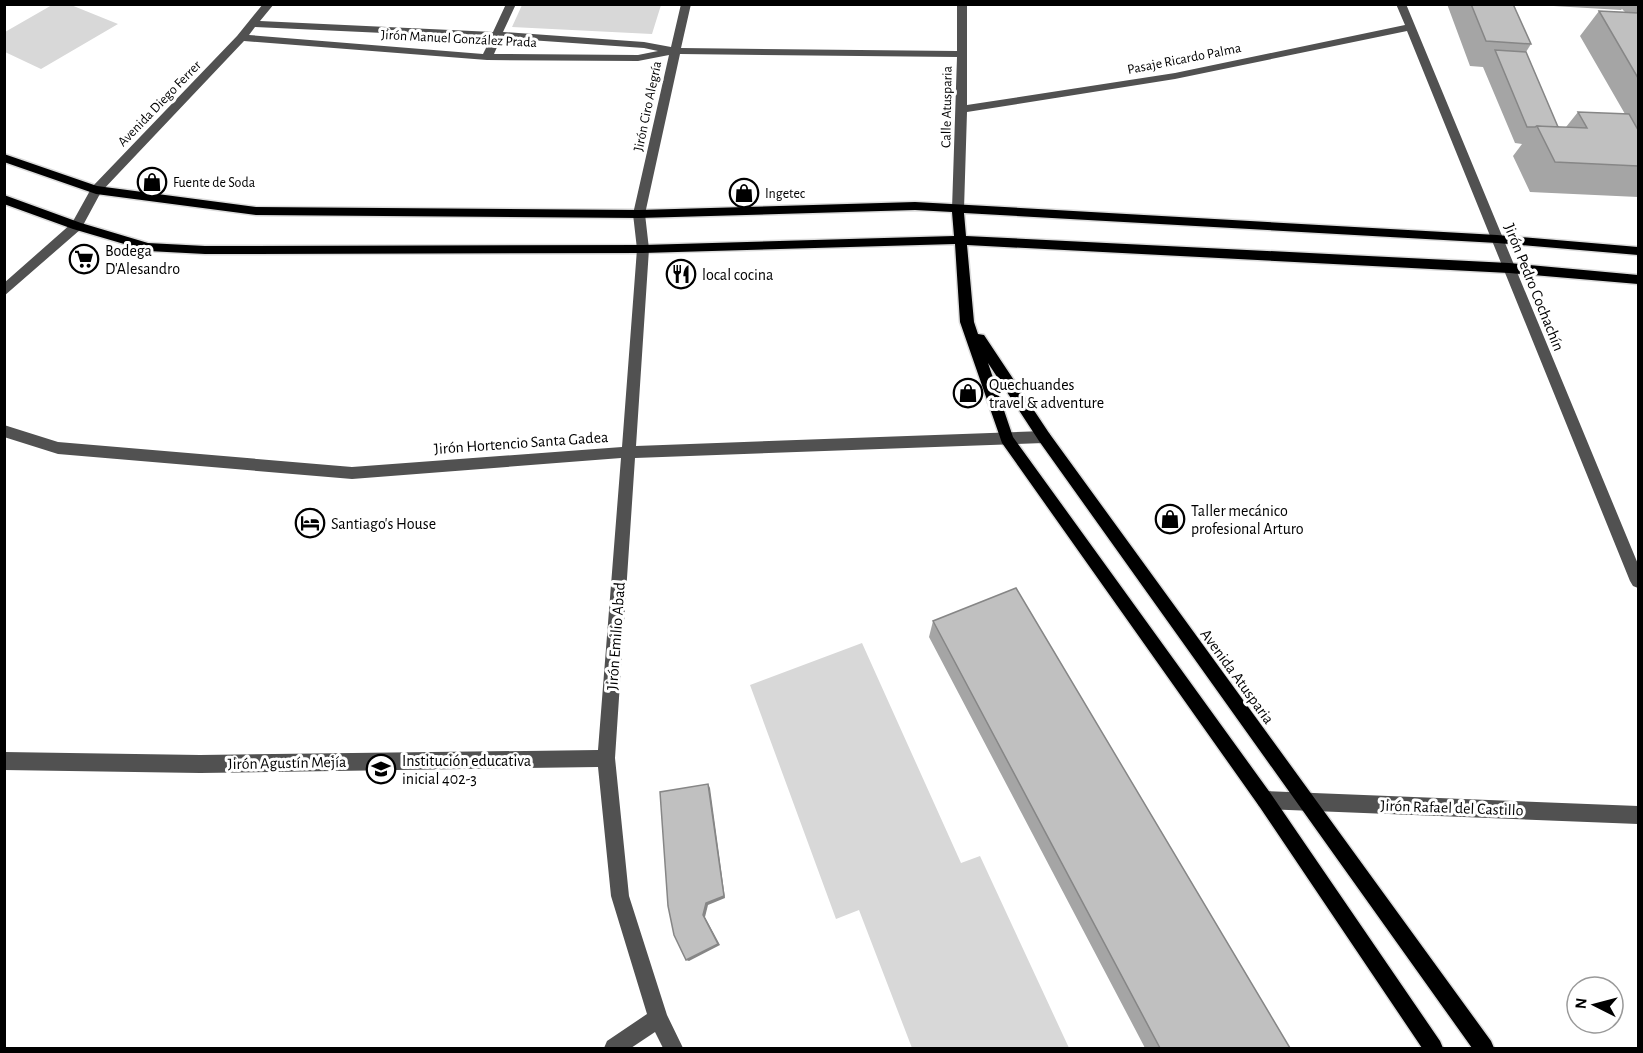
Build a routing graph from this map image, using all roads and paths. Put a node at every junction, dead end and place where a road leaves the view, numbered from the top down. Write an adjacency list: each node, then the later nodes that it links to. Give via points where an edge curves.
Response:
1 (269, 4): 6 (street, Avenida Diego Ferrer)
2 (511, 4): 8 (street)
3 (686, 4): 10 (street, Jirón Ciro Alegría)
4 (962, 4): 11 (street, Calle Atusparia)
5 (1401, 4): 7 (street, Jirón Pedro Cochachín)
6 (253, 24): 8 (street, Jirón Manuel González Prada); 9 (street, Avenida Diego Ferrer)
7 (1410, 27): 13 (street, Pasaje Ricardo Palma, via 1175,76); 20 (street, Jirón Pedro Cochachín)
8 (497, 34): 10 (street, Jirón Manuel González Prada, via 644,45); 12 (street)
9 (242, 38): 12 (street, Jirón Manuel González Prada); 15 (street, Avenida Diego Ferrer)
10 (674, 51): 11 (street, Jirón Manuel González Prada); 12 (street, Jirón Manuel González Prada, via 638,58); 18 (street, Jirón Ciro Alegría)
11 (963, 54): 13 (street, Calle Atusparia)
12 (488, 57)
13 (962, 109): 17 (street, Calle Atusparia)
14 (4, 158): 15 (main road)
15 (96, 190): 18 (main road, via 256,211); 19 (street, Avenida Diego Ferrer)
16 (4, 199): 19 (main road)
17 (958, 209): 18 (main road, via 915,206); 20 (main road); 21 (main road, Avenida Atusparia)
18 (639, 214): 22 (street, Jirón Emilio Abad)
19 (77, 226): 22 (main road, via 148,247 205,250); 26 (street)
20 (1497, 239): 23 (main road); 24 (street, Jirón Pedro Cochachín)
21 (958, 240): 22 (main road); 24 (main road); 27 (main road, Avenida Atusparia)
22 (643, 249): 31 (street, Jirón Emilio Abad)
23 (1638, 251)
24 (1509, 268): 25 (main road); 32 (street, Jirón Pedro Cochachín)
25 (1638, 279)
26 (4, 291)
27 (967, 322): 29 (main road, Avenida Atusparia); 30 (main road, Avenida Atusparia)
28 (4, 431): 31 (street, Jirón Hortencio Santa Gadea, via 58,448 352,473)
29 (1044, 437): 30 (street, Jirón Hortencio Santa Gadea); 36 (main road, Avenida Atusparia)
30 (1007, 439): 31 (street, Jirón Hortencio Santa Gadea); 35 (main road, Avenida Atusparia)
31 (628, 452): 33 (street, Jirón Emilio Abad)
32 (1638, 581)
33 (606, 758): 34 (street, Jirón Agustín Mejía, via 200,764); 38 (street, Jirón Emilio Abad, via 620,896)
34 (4, 761)
35 (1265, 800): 36 (street, Jirón Rafael del Castillo); 41 (main road, Avenida Atusparia)
36 (1305, 801): 37 (street, Jirón Rafael del Castillo); 42 (main road, Avenida Atusparia)
37 (1638, 815)
38 (658, 1018): 39 (street); 40 (street, Jirón Emilio Abad)
39 (614, 1048)
40 (674, 1048)
41 (1433, 1048)
42 (1485, 1048)

